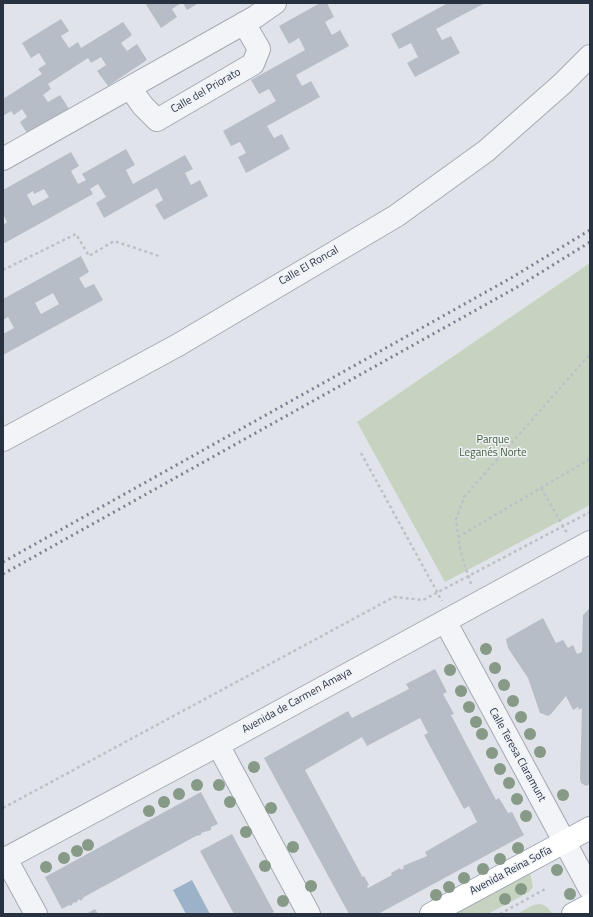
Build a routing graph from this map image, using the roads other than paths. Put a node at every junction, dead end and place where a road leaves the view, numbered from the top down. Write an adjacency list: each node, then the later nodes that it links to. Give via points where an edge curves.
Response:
1 (275, 3): 2 (street)
2 (248, 14): 4 (street); 4 (street, Calle del Priorato, via 259,49 253,64 157,120)
3 (590, 56): 6 (street, Calle El Roncal, via 486,151 396,216 178,345)
4 (130, 88): 5 (street)
5 (3, 159)
6 (3, 440)
7 (583, 545): 8 (street, Avenida de Carmen Amaya, via 477,603)
8 (443, 611): 9 (street, Avenida de Carmen Amaya); 11 (street, Calle Teresa Claramunt)
9 (218, 745): 12 (street, Avenida de Carmen Amaya); 16 (street)
10 (590, 828): 11 (main road, Avenida Reina Sofía)
11 (565, 842): 13 (street, Calle Teresa Claramunt); 17 (main road, Avenida Reina Sofía)
12 (4, 860): 15 (street)
13 (590, 889)
14 (590, 905): 18 (main road)
15 (36, 914)
16 (309, 914)
17 (431, 914)
18 (573, 914)

